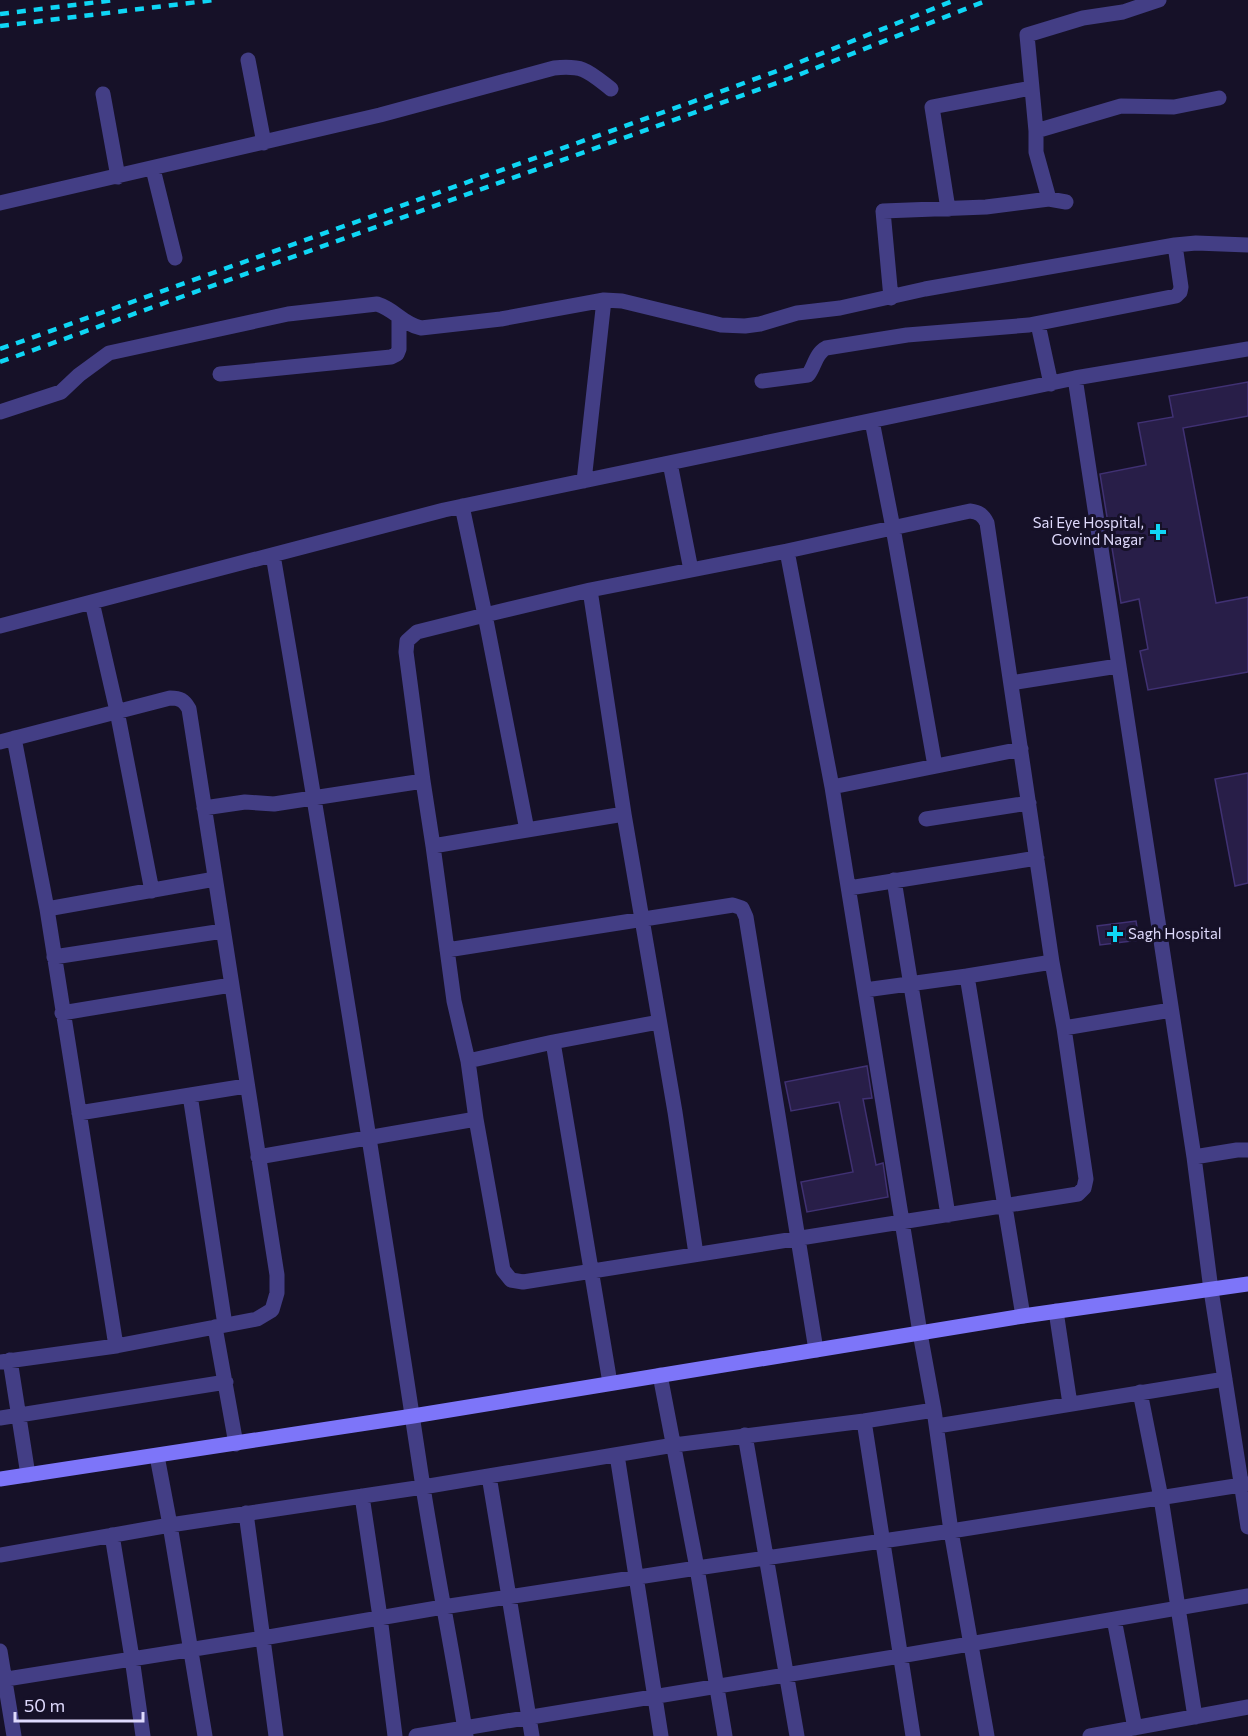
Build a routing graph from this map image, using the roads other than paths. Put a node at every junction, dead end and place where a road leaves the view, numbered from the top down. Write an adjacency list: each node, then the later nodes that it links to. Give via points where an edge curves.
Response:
1 (1159, 0): 3 (street, via 1027,35)
2 (248, 60): 8 (street)
3 (1031, 88): 7 (street); 14 (street, via 932,107)
4 (610, 89): 8 (street, via 586,69 554,68)
5 (103, 94): 10 (street)
6 (1219, 98): 7 (street, via 1174,106 1121,106)
7 (1036, 131): 11 (street, via 1036,152)
8 (264, 143): 9 (street)
9 (153, 169): 10 (street); 17 (street)
10 (118, 177): 13 (street)
11 (1049, 199): 12 (street); 14 (street)
12 (1066, 202)
13 (0, 203)
14 (948, 209): 18 (street, via 883,211)
15 (1175, 245): 16 (street); 18 (street); 21 (street, via 1181,287 1176,296)
16 (1248, 245)
17 (175, 258)
18 (891, 298): 19 (street, via 732,327)
19 (604, 300): 20 (street, via 436,327 421,328); 30 (street)
20 (399, 318): 23 (street, via 399,349 391,357); 27 (street, via 377,304 288,314 109,353 61,392)
21 (1038, 324): 25 (street, via 907,335 826,348 820,351 808,375); 26 (street)
22 (1248, 349): 24 (street)
23 (220, 374)
24 (1075, 378): 26 (street); 40 (street)
25 (762, 381)
26 (1051, 384): 28 (street)
27 (0, 412)
28 (872, 422): 29 (street); 32 (street)
29 (670, 463): 30 (street); 35 (street)
30 (584, 481): 31 (street)
31 (462, 506): 34 (street); 38 (street)
32 (893, 528): 33 (street); 41 (street, via 970,511 983,516); 45 (street)
33 (787, 551): 35 (street); 47 (street)
34 (273, 555): 37 (street); 48 (street)
35 (691, 570): 36 (street)
36 (590, 590): 38 (street); 51 (street)
37 (92, 602): 39 (street); 42 (street)
38 (486, 615): 46 (street, via 417,632 407,641); 53 (street)
39 (0, 626)
40 (1118, 666): 41 (street); 70 (street)
41 (1011, 683): 44 (street)
42 (117, 711): 43 (street); 50 (street, via 170,698 185,702); 59 (street)
43 (7, 740): 60 (street)
44 (1021, 749): 45 (street); 49 (street)
45 (934, 766): 47 (street)
46 (423, 781): 48 (street); 54 (street)
47 (832, 787): 58 (street)
48 (315, 799): 50 (street); 80 (street)
49 (1029, 802): 52 (street); 55 (street)
50 (204, 808): 56 (street)
51 (624, 814): 53 (street); 61 (street)
52 (926, 819)
53 (527, 830): 54 (street)
54 (433, 846): 63 (street)
55 (1037, 858): 57 (street); 65 (street)
56 (215, 879): 59 (street); 62 (street)
57 (894, 880): 58 (street); 67 (street)
58 (849, 888): 69 (street)
59 (152, 891): 60 (street)
60 (47, 909): 64 (street)
61 (642, 918): 63 (street); 72 (street); 87 (street, via 733,905 741,908 746,917)
62 (223, 932): 64 (street); 68 (street)
63 (447, 950): 75 (street)
64 (54, 957): 71 (street)
65 (1052, 962): 66 (street); 73 (street)
66 (967, 976): 67 (street); 84 (street)
67 (910, 984): 69 (street); 85 (street)
68 (231, 985): 71 (street); 76 (street)
69 (865, 990): 86 (street)
70 (1171, 1010): 73 (street); 83 (street)
71 (62, 1013): 78 (street)
72 (659, 1022): 74 (street); 88 (street)
73 (1064, 1028): 84 (street, via 1086,1179 1084,1188 1078,1194)
74 (553, 1042): 75 (street); 89 (street)
75 (468, 1061): 79 (street)
76 (246, 1086): 77 (street); 82 (street)
77 (190, 1095): 78 (street); 94 (street)
78 (79, 1113): 96 (street)
79 (476, 1119): 80 (street); 89 (street, via 503,1270 512,1280 523,1282)
80 (370, 1138): 82 (street); 107 (street)
81 (1248, 1150): 83 (street)
82 (258, 1157): 94 (street, via 278,1293 272,1310 257,1319)
83 (1194, 1157): 91 (street)
84 (1005, 1206): 85 (street); 93 (street)
85 (948, 1215): 86 (street)
86 (902, 1222): 87 (street); 95 (street)
87 (798, 1238): 88 (street); 97 (street)
88 (696, 1254): 89 (street)
89 (592, 1270): 102 (street)
90 (1248, 1284): 91 (street)
91 (1211, 1290): 92 (street); 100 (street)
92 (1056, 1311): 93 (street); 104 (street)
93 (1023, 1316): 95 (street)
94 (220, 1326): 96 (street); 101 (street)
95 (920, 1333): 97 (street); 105 (street)
96 (116, 1346): 98 (street)
97 (816, 1350): 99 (street)
98 (5, 1361): 106 (street)
99 (660, 1375): 102 (street); 113 (street)
100 (1225, 1379): 103 (street); 119 (street)
101 (226, 1382): 106 (street); 112 (street)
102 (610, 1383): 107 (street)
103 (1140, 1392): 104 (street); 122 (street)
104 (1070, 1404): 110 (street)
105 (934, 1410): 109 (street); 110 (street)
106 (19, 1415): 108 (street); 116 (street)
107 (413, 1416): 112 (street); 120 (street)
108 (0, 1418)
109 (864, 1421): 111 (street); 128 (street)
110 (937, 1426): 126 (street)
111 (745, 1435): 113 (street); 130 (street)
112 (236, 1444): 115 (street)
113 (674, 1445): 114 (street); 131 (street)
114 (617, 1455): 117 (street); 132 (street)
115 (157, 1456): 116 (street); 124 (street)
116 (28, 1475): 118 (street)
117 (489, 1476): 120 (street); 134 (street)
118 (0, 1479)
119 (1245, 1485): 122 (street); 125 (street)
120 (423, 1487): 121 (street); 135 (street)
121 (362, 1496): 123 (street); 137 (street)
122 (1161, 1498): 126 (street); 136 (street)
123 (246, 1513): 124 (street); 139 (street)
124 (170, 1524): 127 (street); 141 (street)
125 (1248, 1527)
126 (951, 1531): 128 (street); 140 (street)
127 (112, 1534): 129 (street); 144 (street)
128 (883, 1541): 130 (street); 143 (street)
129 (0, 1555)
130 (767, 1557): 131 (street); 145 (street)
131 (697, 1568): 132 (street); 147 (street)
132 (636, 1577): 134 (street); 148 (street)
133 (1248, 1596): 136 (street)
134 (509, 1597): 135 (street); 151 (street)
135 (443, 1607): 137 (street); 153 (street)
136 (1178, 1608): 138 (street); 150 (street)
137 (380, 1617): 139 (street); 158 (street)
138 (1114, 1619): 140 (street); 152 (street)
139 (263, 1638): 141 (street); 157 (street)
140 (971, 1643): 143 (street); 165 (street)
141 (190, 1648): 144 (street); 156 (street)
142 (0, 1651): 146 (street)
143 (900, 1656): 145 (street); 164 (street)
144 (132, 1658): 146 (street); 155 (street)
145 (786, 1675): 147 (street); 163 (street)
146 (2, 1679): 154 (street)
147 (717, 1687): 148 (street); 162 (street)
148 (654, 1697): 151 (street); 161 (street)
149 (1248, 1707): 150 (street)
150 (1196, 1717): 152 (street)
151 (530, 1718): 153 (street); 160 (street)
152 (1135, 1728): 166 (street)
153 (465, 1732): 159 (street)
154 (14, 1736)
155 (143, 1736)
156 (205, 1736)
157 (276, 1736)
158 (395, 1736)
159 (416, 1736)
160 (532, 1736)
161 (661, 1736)
162 (725, 1736)
163 (797, 1736)
164 (913, 1736)
165 (987, 1736)
166 (1090, 1736)

